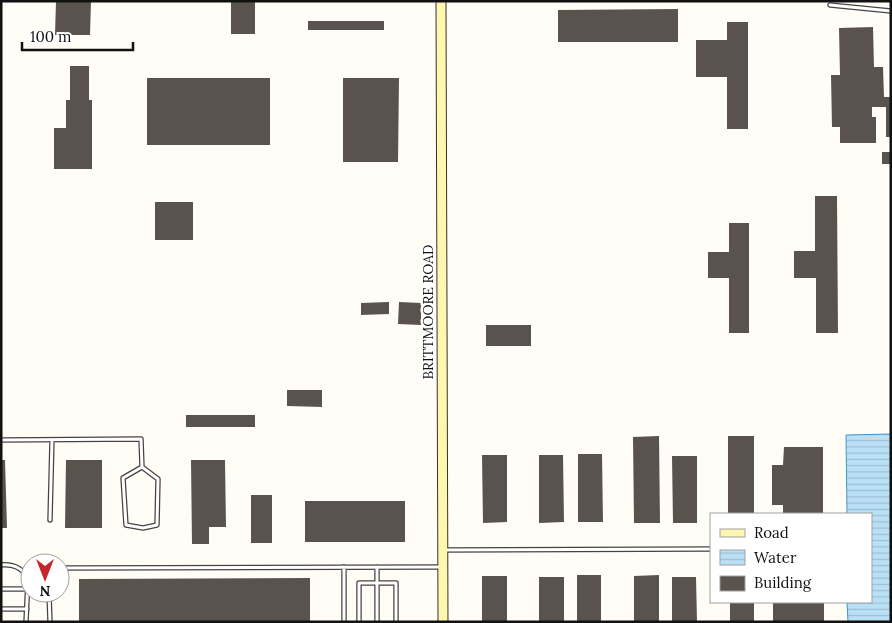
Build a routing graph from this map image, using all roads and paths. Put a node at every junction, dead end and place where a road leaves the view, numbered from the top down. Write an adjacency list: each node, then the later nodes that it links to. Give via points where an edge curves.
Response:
1 (441, 1): 9 (main road, BRITTMOORE ROAD)
2 (830, 5): 3 (lane)
3 (891, 12)
4 (1, 440): 5 (lane)
5 (52, 440): 6 (lane, via 141,439); 7 (lane)
6 (142, 467): 6 (lane, via 123,478 126,525 143,528 157,525 158,479)
7 (50, 520)
8 (710, 549): 9 (lane)
9 (442, 550): 13 (main road, BRITTMOORE ROAD)
10 (1, 565): 15 (lane, via 14,564)
11 (344, 567): 12 (lane); 14 (lane); 25 (lane)
12 (377, 567): 13 (lane); 16 (lane)
13 (442, 567): 29 (main road, BRITTMOORE ROAD)
14 (70, 568)
15 (20, 569)
16 (377, 583): 26 (lane, via 359,583); 27 (lane); 28 (lane, via 396,583)
17 (1, 589): 18 (lane)
18 (20, 589)
19 (27, 603): 22 (lane)
20 (49, 603): 24 (lane)
21 (1, 609): 22 (lane)
22 (27, 609): 23 (lane)
23 (26, 622)
24 (50, 622)
25 (344, 622)
26 (359, 622)
27 (377, 622)
28 (396, 622)
29 (442, 622)

